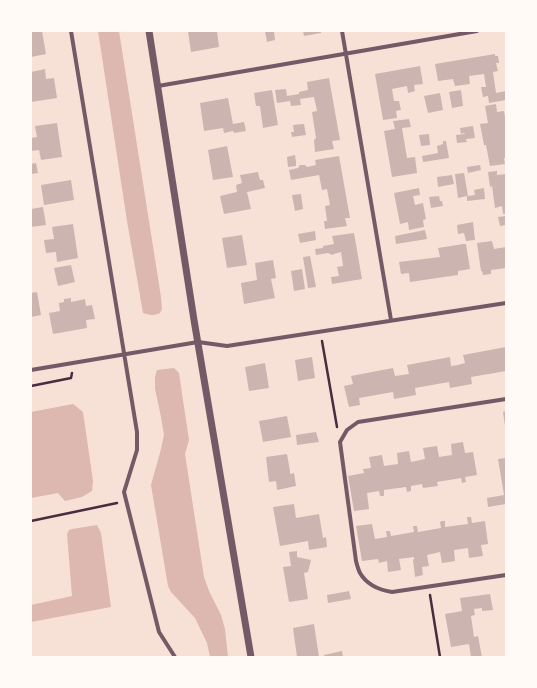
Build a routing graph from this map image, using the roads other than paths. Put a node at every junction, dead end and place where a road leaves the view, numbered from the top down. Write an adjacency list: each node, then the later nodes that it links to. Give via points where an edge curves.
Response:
1 (71, 31): 10 (street)
2 (149, 31): 6 (street)
3 (342, 31): 5 (street)
4 (477, 31): 5 (street)
5 (346, 54): 6 (street); 8 (street)
6 (158, 86): 9 (street)
7 (506, 303): 8 (street)
8 (391, 320): 9 (street, via 227,346)
9 (198, 342): 10 (street); 15 (street)
10 (124, 354): 11 (street); 14 (street, via 137,432 137,450 124,492 159,632)
11 (31, 370)
12 (506, 399): 13 (street, via 358,422 347,430 340,442 356,561 360,573 367,582 383,591 392,592)
13 (506, 575)
14 (174, 657)
15 (251, 657)

